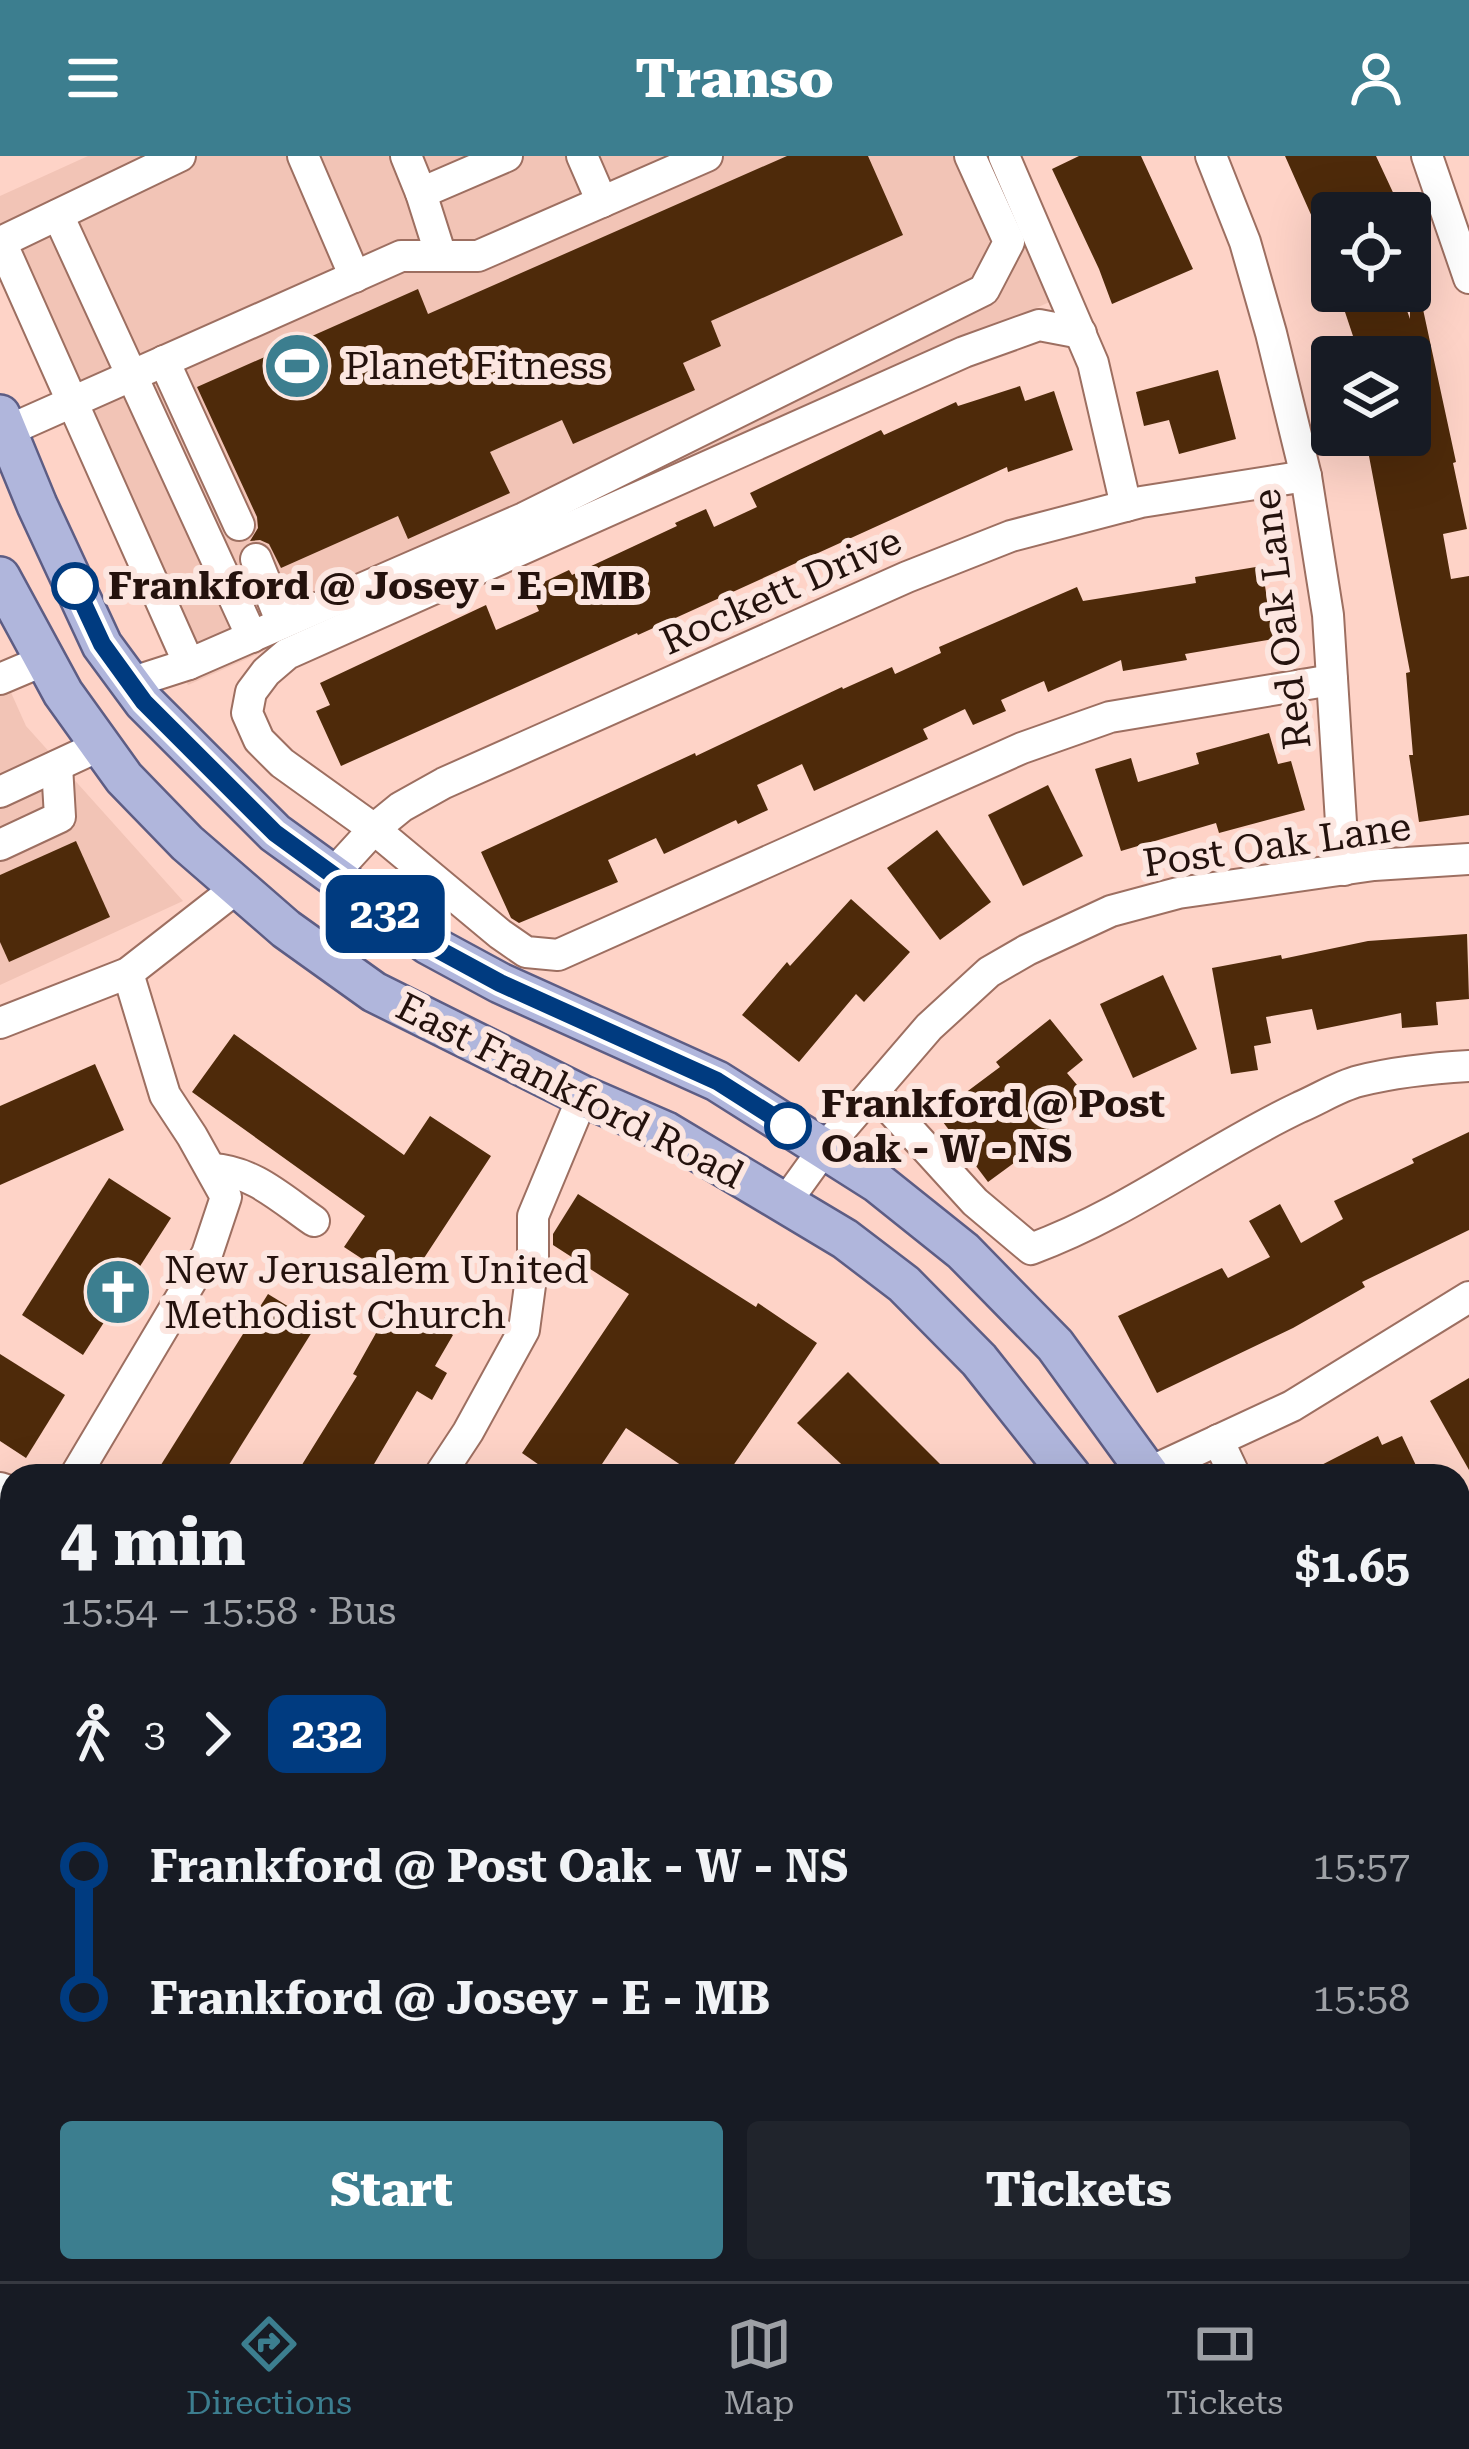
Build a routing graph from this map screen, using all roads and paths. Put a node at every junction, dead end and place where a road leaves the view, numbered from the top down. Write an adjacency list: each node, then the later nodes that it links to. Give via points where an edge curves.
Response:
1 (180, 156): 13 (street)
2 (303, 156): 15 (street)
3 (406, 156): 11 (street)
4 (507, 156): 11 (street)
5 (582, 156): 12 (street)
6 (707, 156): 12 (street)
7 (970, 156): 27 (street, via 1009,242 984,290 524,518)
8 (1004, 156): 17 (street)
9 (1211, 156): 22 (street, Red Oak Lane, via 1245,242)
10 (1427, 156): 16 (street)
11 (421, 193): 14 (street)
12 (602, 202): 14 (street, via 478,256)
13 (58, 215): 19 (street); 20 (street, via 1,242)
14 (441, 256): 15 (street, via 401,256)
15 (355, 277): 18 (street)
16 (1469, 278)
17 (1081, 333): 23 (street); 37 (street, via 1039,325 964,352 287,654 251,692 247,713 259,740)
18 (164, 361): 19 (street); 24 (street)
19 (132, 376): 20 (street); 28 (street)
20 (73, 402): 21 (street); 30 (street)
21 (3, 423): 33 (main road, East Frankford Road, via 102,644)
22 (1306, 476): 23 (street, Rockett Drive); 32 (street, Red Oak Lane)
23 (1126, 506): 37 (street, Rockett Drive, via 1011,536 908,577 444,783)
24 (239, 525)
25 (256, 560): 27 (street)
26 (4, 595): 29 (main road, East Frankford Road)
27 (282, 623): 28 (street)
28 (251, 637): 30 (street)
29 (45, 660): 31 (street); 34 (main road, East Frankford Road)
30 (189, 664): 33 (street)
31 (0, 679)
32 (1332, 680): 37 (street, via 1110,717 1022,748 558,955 526,952); 40 (street, Red Oak Lane)
33 (130, 683): 34 (main road); 41 (main road, East Frankford Road, via 275,833)
34 (89, 730): 35 (street); 42 (main road, East Frankford Road, via 124,778)
35 (57, 766): 36 (street); 38 (street, via 60,817)
36 (0, 792)
37 (374, 829): 41 (street, Rockett Drive)
38 (0, 845)
39 (1469, 859): 40 (street, Post Oak Lane)
40 (1345, 870): 46 (street, Post Oak Lane, via 1178,893 1069,930 989,972)
41 (331, 876): 48 (main road, East Frankford Road, via 428,944 717,1081)
42 (238, 887): 43 (street); 47 (main road, East Frankford Road, via 374,992)
43 (128, 974): 44 (street); 49 (street, via 165,1095)
44 (0, 1023)
45 (1469, 1066): 46 (street, via 1356,1082 1254,1129 1127,1207 1031,1249 975,1202)
46 (874, 1091): 48 (street, Post Oak Lane)
47 (583, 1096): 50 (main road, East Frankford Road, via 666,1132); 55 (street, via 533,1216 524,1330)
48 (824, 1149): 50 (street, Post Oak Lane); 57 (main road, East Frankford Road, via 979,1267 1055,1345)
49 (212, 1169): 51 (street, via 249,1176); 54 (street, via 226,1197 207,1254)
50 (785, 1203): 56 (main road, East Frankford Road, via 904,1284 979,1360)
51 (314, 1221)
52 (1469, 1298): 53 (street, via 1292,1406)
53 (1218, 1440): 58 (street); 59 (street)
54 (82, 1464)
55 (447, 1464)
56 (1061, 1464)
57 (1138, 1464)
58 (1169, 1464)
59 (1229, 1464)

